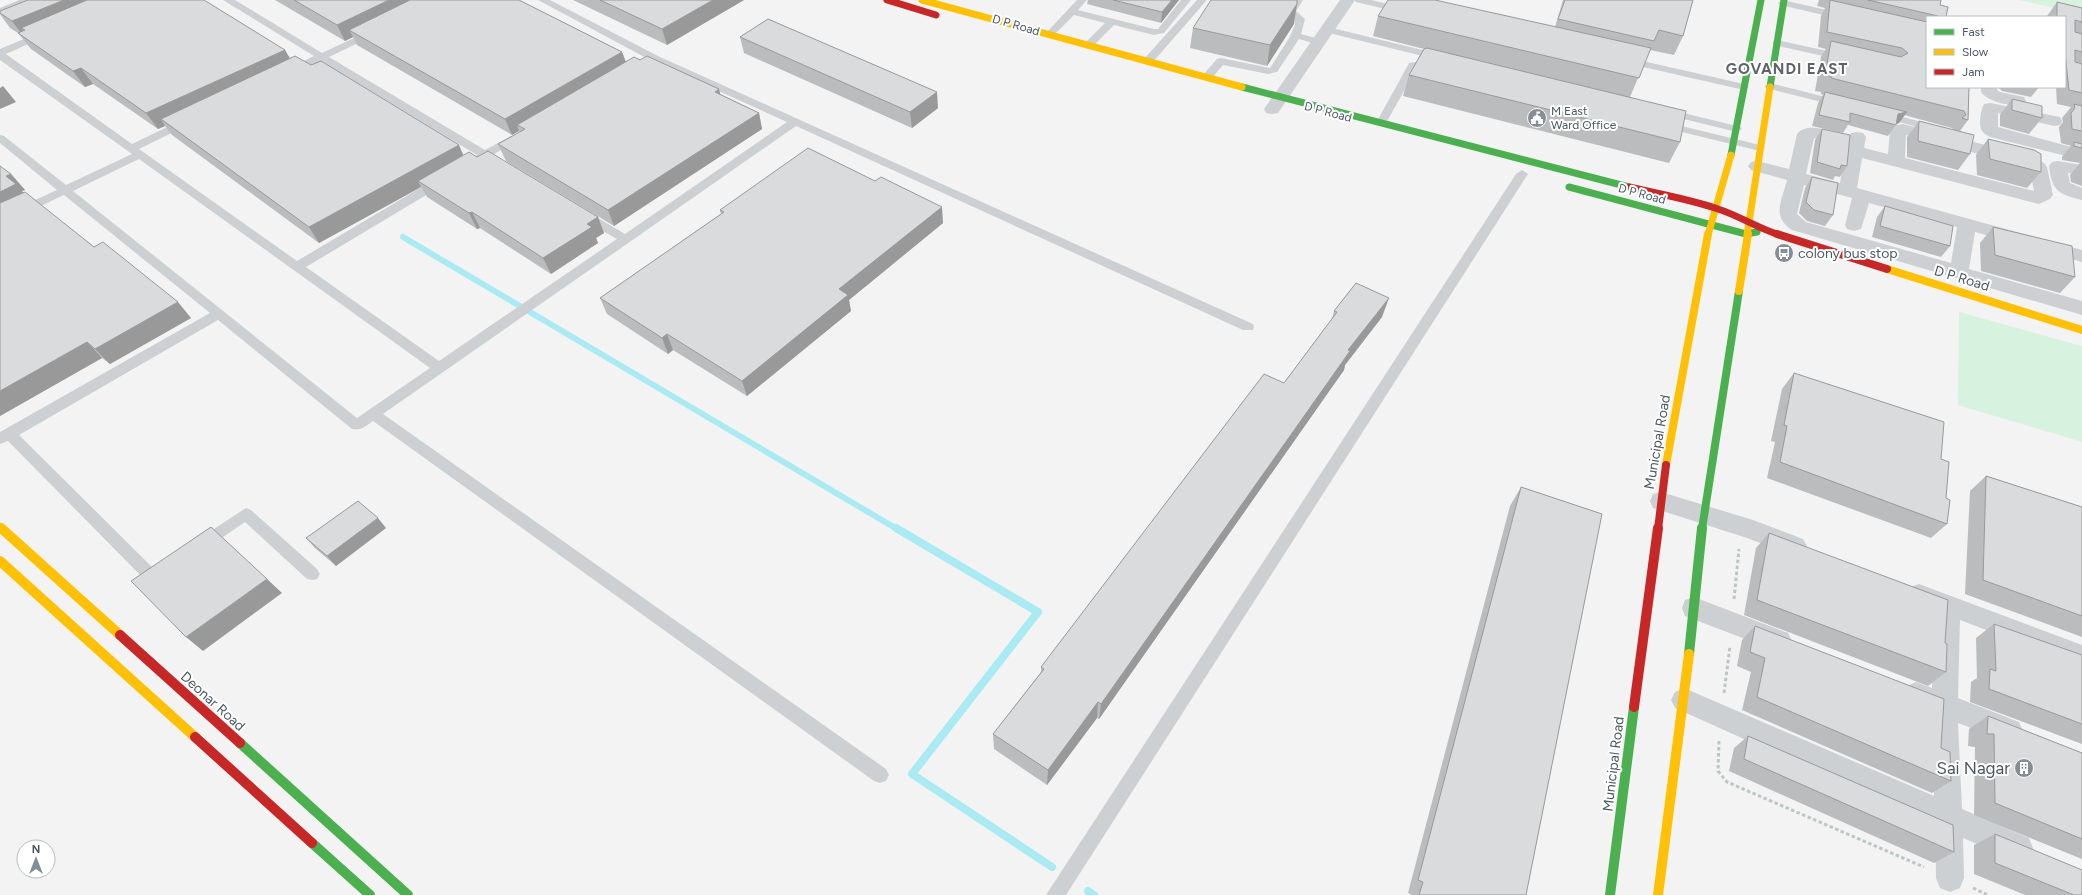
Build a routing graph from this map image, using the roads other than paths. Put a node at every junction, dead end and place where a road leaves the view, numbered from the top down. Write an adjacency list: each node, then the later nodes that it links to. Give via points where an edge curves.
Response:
1 (28, 0): 14 (lane)
2 (228, 0): 29 (lane)
3 (543, 0): 30 (lane)
4 (887, 0): 17 (street)
5 (922, 0): 13 (street, D P Road)
6 (1082, 0): 15 (lane)
7 (1186, 0): 20 (lane, via 1161,32)
8 (1202, 0): 34 (lane)
9 (1298, 0): 24 (lane, via 1291,12 1300,21)
10 (1350, 0): 16 (lane); 25 (street)
11 (1761, 0): 40 (street, Municipal Road)
12 (1784, 1): 19 (lane); 26 (street)
13 (933, 3): 17 (street); 23 (street, D P Road)
14 (0, 11)
15 (1071, 11): 20 (lane); 23 (lane)
16 (1409, 11)
17 (924, 12): 18 (street)
18 (947, 18)
19 (1851, 19)
20 (1111, 22): 27 (lane)
21 (385, 27): 29 (lane)
22 (51, 31): 28 (lane)
23 (1049, 34): 27 (street, D P Road)
24 (1296, 35): 25 (lane); 38 (lane, via 1273,70 1268,72 1221,61)
25 (1323, 36): 32 (lane); 42 (street)
26 (1777, 43): 33 (lane); 39 (street)
27 (1088, 45): 34 (street, D P Road)
28 (0, 54): 56 (lane)
29 (322, 57): 37 (lane); 57 (lane)
30 (654, 58): 35 (lane); 47 (lane)
31 (1617, 59): 40 (lane)
32 (1452, 60)
33 (1854, 60)
34 (1148, 62): 38 (street, D P Road)
35 (640, 66)
36 (1444, 70): 49 (lane, via 1421,64 1413,65)
37 (279, 77)
38 (1207, 77): 42 (street, D P Road)
39 (1770, 86): 43 (lane); 59 (street)
40 (1744, 88): 50 (street, Municipal Road)
41 (1989, 88): 58 (street, via 1989,92 1995,96 2061,117 1990,108 1989,129 1996,134)
42 (1274, 106): 49 (street, D P Road)
43 (1851, 107)
44 (1654, 109): 50 (lane)
45 (1873, 112): 51 (lane)
46 (194, 118): 56 (lane)
47 (795, 122): 80 (lane); 86 (lane)
48 (1652, 122): 54 (lane)
49 (1381, 124): 72 (street, D P Road)
50 (1737, 129): 54 (street, Municipal Road)
51 (1948, 131)
52 (525, 132): 57 (lane)
53 (0, 138): 68 (lane)
54 (1734, 142): 59 (lane); 72 (street, Municipal Road)
55 (1856, 142): 60 (street); 66 (street, via 1811,132 1806,134); 69 (street)
56 (134, 152): 68 (lane); 82 (lane)
57 (485, 155): 61 (lane); 62 (lane)
58 (2082, 156)
59 (1759, 157): 66 (street); 73 (street)
60 (1896, 161): 60 (street, via 2039,198 2044,195 2038,167 2027,161 1903,129 1898,130)
61 (471, 163)
62 (505, 168)
63 (2082, 170): 70 (street, via 2058,166 2060,184 2064,189)
64 (1522, 174): 116 (lane)
65 (451, 175): 82 (lane)
66 (1798, 177): 69 (street); 83 (street, via 1788,214 1790,220 1799,226)
67 (1559, 184): 76 (street, D P Road)
68 (65, 190): 74 (lane); 85 (lane)
69 (1855, 193): 75 (street); 77 (street)
70 (2082, 194)
71 (573, 208): 80 (lane)
72 (1717, 209): 73 (street, D P Road); 76 (street, Municipal Road)
73 (1749, 220): 78 (street, D P Road); 79 (street)
74 (0, 221)
75 (1967, 224): 81 (street); 83 (street)
76 (1710, 225): 79 (street, D P Road); 91 (street, Municipal Road)
77 (1854, 225)
78 (1766, 231): 79 (street, D P Road); 87 (street, D P Road)
79 (1746, 234): 92 (street)
80 (627, 240): 88 (lane)
81 (2082, 256)
82 (296, 267): 88 (lane)
83 (1959, 272): 84 (street)
84 (2082, 308)
85 (219, 314): 89 (lane, via 357,425); 90 (lane)
86 (1248, 327)
87 (2082, 330)
88 (439, 368): 89 (lane)
89 (372, 414): 110 (lane)
90 (5, 437): 97 (lane, via 152,577)
91 (1661, 501): 92 (street); 117 (street, Municipal Road)
92 (1704, 513): 95 (street); 101 (street)
93 (0, 527): 107 (street, Deonar Road)
94 (190, 552): 98 (lane, via 246,514)
95 (1818, 555)
96 (0, 561): 108 (street)
97 (171, 564)
98 (312, 574)
99 (1897, 586): 100 (street)
100 (1948, 606): 103 (street); 106 (street)
101 (1694, 608): 102 (street); 105 (street)
102 (1798, 648)
103 (2082, 656)
104 (1894, 685): 106 (street)
105 (1684, 700): 111 (street); 118 (street)
106 (1945, 705): 109 (street); 111 (street)
107 (197, 713): 108 (street); 115 (street, Deonar Road)
108 (182, 725): 114 (street)
109 (2032, 739)
110 (880, 775)
111 (1949, 819): 112 (street); 113 (street)
112 (2038, 856)
113 (1950, 878)
114 (370, 895)
115 (408, 895)
116 (1055, 895)
117 (1610, 895)
118 (1658, 895)

